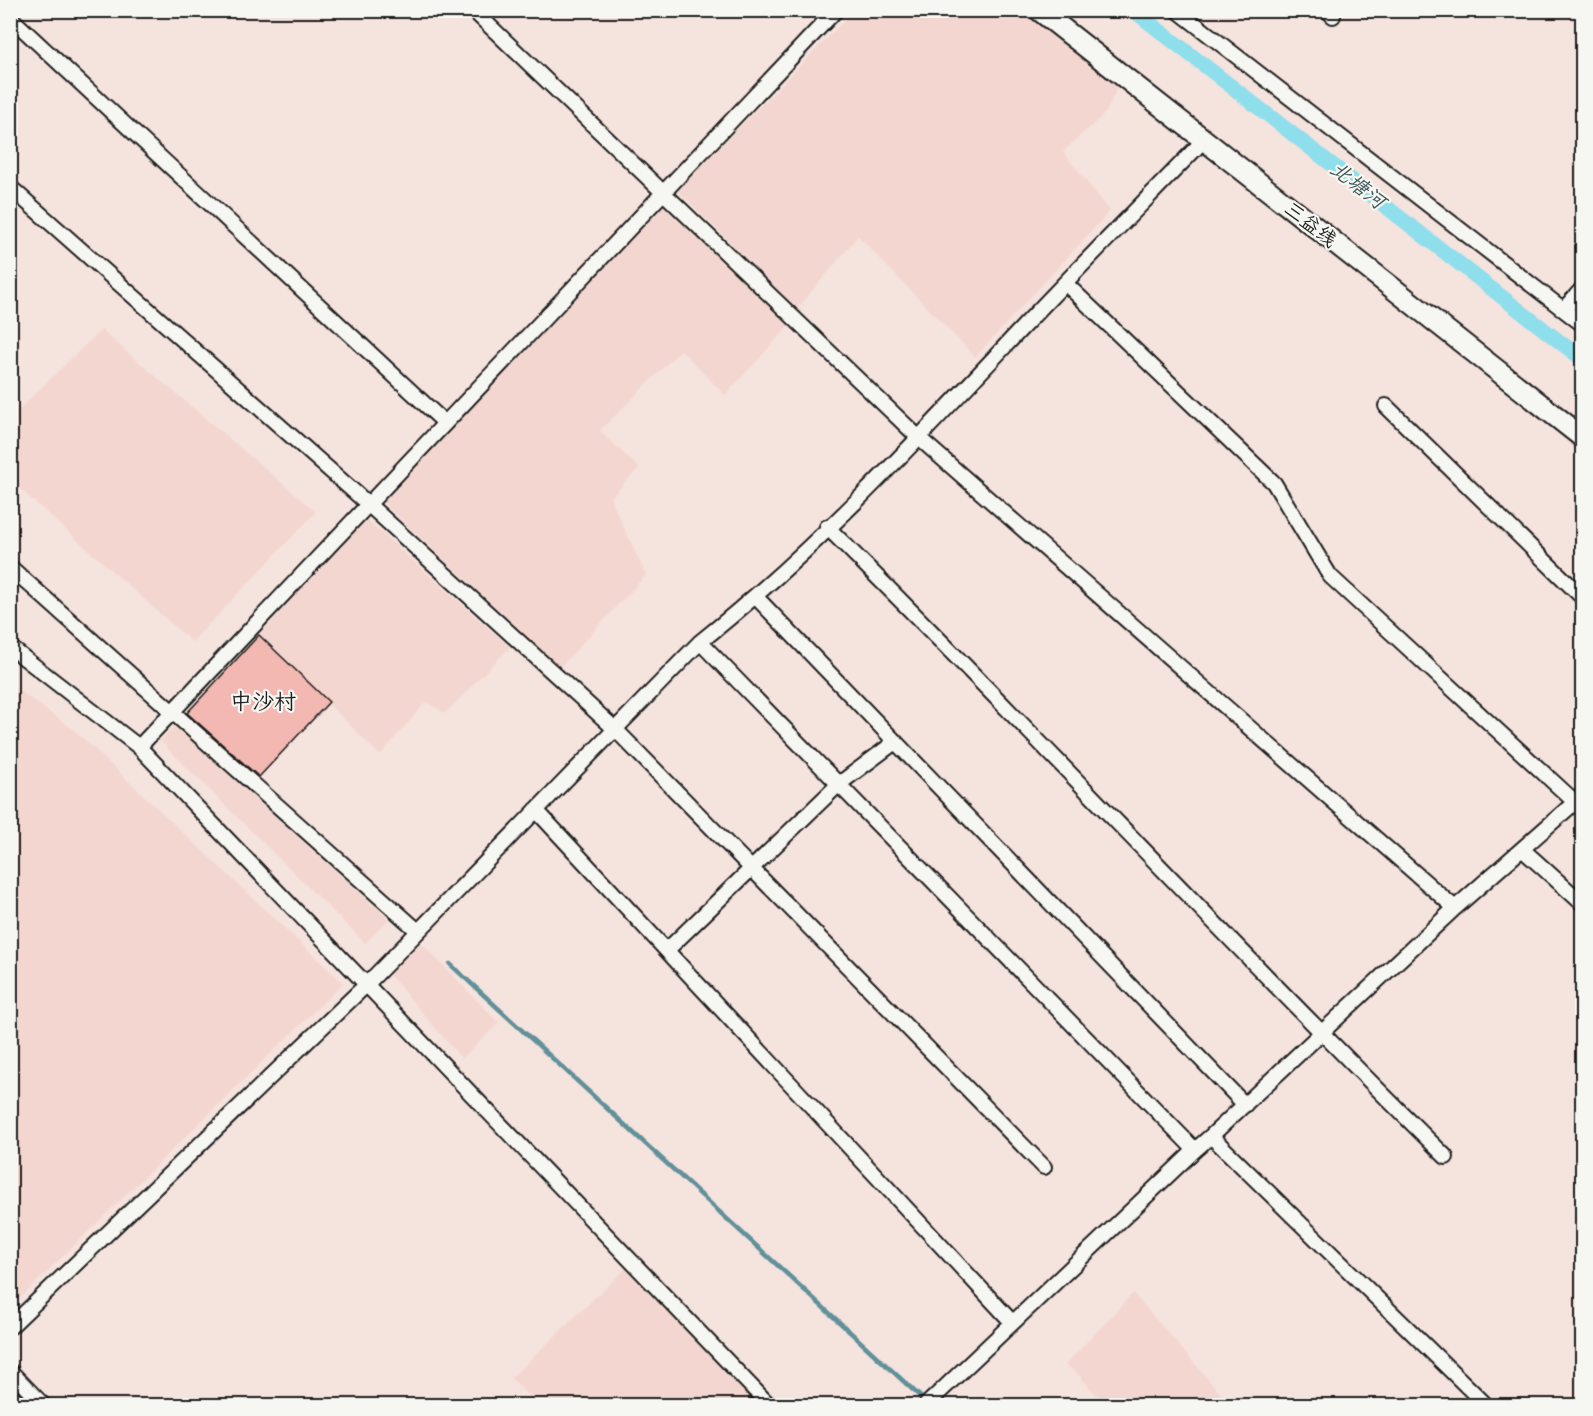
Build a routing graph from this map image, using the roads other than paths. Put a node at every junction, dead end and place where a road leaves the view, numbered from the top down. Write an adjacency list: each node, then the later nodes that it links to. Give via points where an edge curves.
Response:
1 (473, 10): 8 (street)
2 (836, 10): 8 (street)
3 (1039, 10): 6 (main road, 三益线)
4 (1177, 10): 11 (street)
5 (12, 19): 14 (street)
6 (1204, 141): 9 (street); 15 (main road, 三益线)
7 (10, 187): 17 (street)
8 (663, 193): 14 (street); 16 (street)
9 (1065, 283): 16 (street); 29 (street, via 1274,483 1330,576)
10 (1582, 289): 11 (street)
11 (1564, 309): 12 (street)
12 (1582, 324)
13 (1386, 406): 21 (street)
14 (446, 423): 17 (street)
15 (1582, 437)
16 (919, 438): 18 (street); 34 (street)
17 (368, 504): 24 (street); 25 (street)
18 (827, 527): 20 (street); 38 (street, via 958,657)
19 (10, 567): 24 (street)
20 (756, 597): 22 (street); 26 (street)
21 (1582, 597)
22 (700, 642): 25 (street); 28 (street)
23 (10, 647): 27 (street)
24 (173, 711): 27 (street); 35 (street)
25 (615, 729): 30 (street); 32 (street)
26 (895, 741): 28 (street); 39 (street)
27 (139, 747): 37 (street)
28 (838, 784): 32 (street); 41 (street)
29 (1579, 799): 31 (street)
30 (536, 810): 35 (street); 36 (street)
31 (1522, 849): 33 (street); 34 (street)
32 (751, 868): 36 (street); 43 (street)
33 (1582, 903)
34 (1455, 908): 38 (street)
35 (418, 931): 37 (street)
36 (668, 950): 44 (street)
37 (368, 983): 45 (street); 49 (street)
38 (1321, 1034): 39 (street); 42 (street)
39 (1245, 1105): 40 (street)
40 (1211, 1136): 41 (street); 50 (street)
41 (1195, 1150): 44 (street)
42 (1446, 1157)
43 (1044, 1167)
44 (1011, 1321): 47 (street)
45 (10, 1327)
46 (10, 1371): 48 (street)
47 (929, 1402)
48 (44, 1406)
49 (770, 1406)
50 (1487, 1406)

